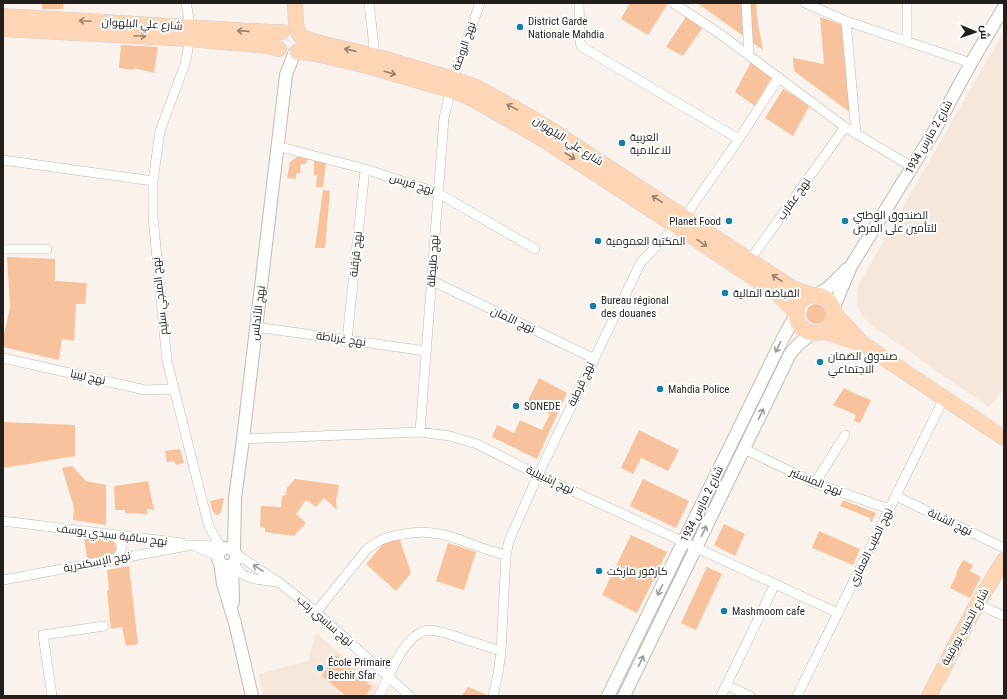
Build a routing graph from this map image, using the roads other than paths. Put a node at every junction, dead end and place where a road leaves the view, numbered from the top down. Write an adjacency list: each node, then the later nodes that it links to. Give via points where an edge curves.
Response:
1 (186, 3): 15 (street, نهج المنجي سليم)
2 (294, 3): 14 (main road, via 289,21); 16 (main road)
3 (369, 3): 20 (street)
4 (480, 3): 23 (street, نهج الروضة)
5 (579, 3): 26 (street, via 582,47)
6 (673, 3): 19 (street)
7 (746, 3): 19 (street)
8 (804, 3): 12 (street)
9 (906, 3): 17 (street)
10 (1004, 7): 21 (street, شارع 2 مارس 1934)
11 (3, 16): 15 (main road, شارع علي البلهوان, one-way to 11)
12 (846, 21): 17 (street); 25 (street)
13 (3, 29): 15 (main road, شارع علي البلهوان, one-way to 15)
14 (282, 32): 15 (main road, شارع علي البلهوان, one-way to 15); 16 (main road, via 290,29); 18 (main road, via 277,42)
15 (189, 33): 18 (main road, شارع علي البلهوان, via 269,46); 31 (street, نهج المنجي سليم, via 186,64 160,131)
16 (300, 35): 18 (main road, via 302,45); 20 (main road, شارع علي البلهوان, one-way to 16, via 320,43)
17 (907, 42): 21 (street)
18 (288, 52): 23 (main road, شارع علي البلهوان, one-way to 23, via 317,54); 27 (street, نهج الأندلس)
19 (749, 55): 22 (street)
20 (375, 56): 23 (main road, شارع علي البلهوان)
21 (970, 63): 29 (street, شارع 2 مارس 1934, via 934,133)
22 (779, 77): 24 (street); 26 (street, نهج قرطبة)
23 (451, 84): 32 (street, نهج طليطلة, via 444,118); 33 (main road, شارع علي البلهوان, via 471,98 547,134)
24 (845, 127): 25 (street); 37 (street, نهج عقارب)
25 (856, 134): 29 (street)
26 (739, 139): 33 (street, نهج قرطبة)
27 (277, 146): 30 (street, نهج قربس); 43 (street, نهج الأندلس)
28 (3, 160): 31 (street)
29 (912, 168): 38 (street, شارع 2 مارس 1934)
30 (365, 169): 32 (street, نهج قربس); 45 (street, نهج قرقنة)
31 (152, 181): 50 (street, نهج المنجي سليم, via 157,269 167,361)
32 (438, 193): 36 (street, نهج قربس); 39 (street, نهج طليطلة)
33 (680, 222): 37 (main road, شارع علي البلهوان); 49 (street, نهج قرطبة, via 641,262)
34 (3, 249): 35 (street)
35 (47, 249)
36 (535, 249)
37 (746, 266): 40 (main road, شارع علي البلهوان, one-way to 37, via 792,288); 42 (main road, شارع علي البلهوان)
38 (851, 266): 40 (street, شارع 2 مارس 1934, via 828,288); 41 (street, شارع 2 مارس 1934)
39 (432, 281): 47 (street, نهج طليطلة); 49 (street, نهج الأمان)
40 (814, 295): 41 (main road, via 827,299); 42 (main road, via 801,302)
41 (834, 311): 44 (main road, via 831,324); 46 (main road)
42 (797, 313): 44 (main road, via 800,324 810,332); 63 (street, شارع 2 مارس 1934, one-way to 63)
43 (256, 327): 45 (street, نهج غرناطة); 55 (street, نهج الأندلس)
44 (819, 332): 46 (main road); 56 (street, شارع 2 مارس 1934, one-way to 44, via 790,354 807,336)
45 (347, 340): 47 (street, نهج غرناطة)
46 (862, 344): 51 (main road)
47 (426, 351): 52 (street, نهج طليطلة)
48 (3, 358): 50 (street, نهج ليبيا, via 145,390)
49 (593, 358): 57 (street, نهج قرطبة)
50 (173, 389): 68 (street, نهج المنجي سليم, via 209,527)
51 (944, 398): 54 (main road); 59 (street, نهج الطيب العماري)
52 (420, 432): 55 (street, نهج إشبيلية); 57 (street, نهج إشبيلية, via 450,436 477,444)
53 (845, 435): 58 (street)
54 (1004, 438)
55 (243, 439): 68 (street, نهج الأندلس)
56 (744, 449): 58 (street, نهج المنستير); 65 (street, شارع 2 مارس 1934, one-way to 56)
57 (538, 475): 63 (street, نهج إشبيلية); 67 (street, نهج قرطبة, via 509,541)
58 (815, 483): 60 (street, نهج المنستير)
59 (896, 496): 60 (street, نهج الطيب العماري); 66 (street, نهج الشابة)
60 (889, 509): 76 (street, نهج الطيب العماري)
61 (3, 521): 62 (street, نهج ساقية سيدي يوسف)
62 (110, 535): 64 (street, نهج ساقية سيدي يوسف); 69 (street, via 120,540 122,547 118,556)
63 (683, 542): 65 (street, نهج إشبيلية); 87 (street, شارع 2 مارس 1934, one-way to 87)
64 (192, 544): 68 (street, نهج ساقية سيدي يوسف, via 213,546); 69 (street, نهج الإسكندرية)
65 (696, 547): 73 (street, نهج إشبيلية); 88 (street, شارع 2 مارس 1934, one-way to 65)
66 (1004, 548)
67 (506, 554): 75 (street, via 429,532 417,531 389,536 368,549); 79 (street, نهج قرطبة)
68 (227, 556): 72 (street, نهج ساسي رجب, one-way to 68); 72 (street, via 243,575); 83 (street, نهج الأندلس, via 235,623)
69 (112, 559): 71 (street, نهج الإسكندرية)
70 (1004, 560): 74 (main road, شارع الحبيب بورقيبة)
71 (3, 580)
72 (280, 583): 75 (street, نهج ساسي رجب)
73 (775, 584): 76 (street, نهج إشبيلية); 81 (street)
74 (977, 604): 77 (street); 92 (main road, شارع الحبيب بورقيبة)
75 (316, 612): 80 (street, نهج ساسي رجب)
76 (838, 613): 91 (street, نهج الطيب العماري)
77 (1004, 616)
78 (104, 626): 82 (street, via 43,635)
79 (501, 651): 80 (street, via 442,632 425,631 412,639 397,657); 86 (street, نهج قرطبة)
80 (388, 678): 84 (street); 85 (street, نهج ساسي رجب)
81 (726, 685): 89 (street); 90 (street)
82 (52, 696)
83 (252, 696)
84 (379, 696)
85 (410, 696)
86 (493, 696)
87 (608, 696)
88 (624, 696)
89 (721, 696)
90 (750, 696)
91 (797, 696)
92 (929, 696)

